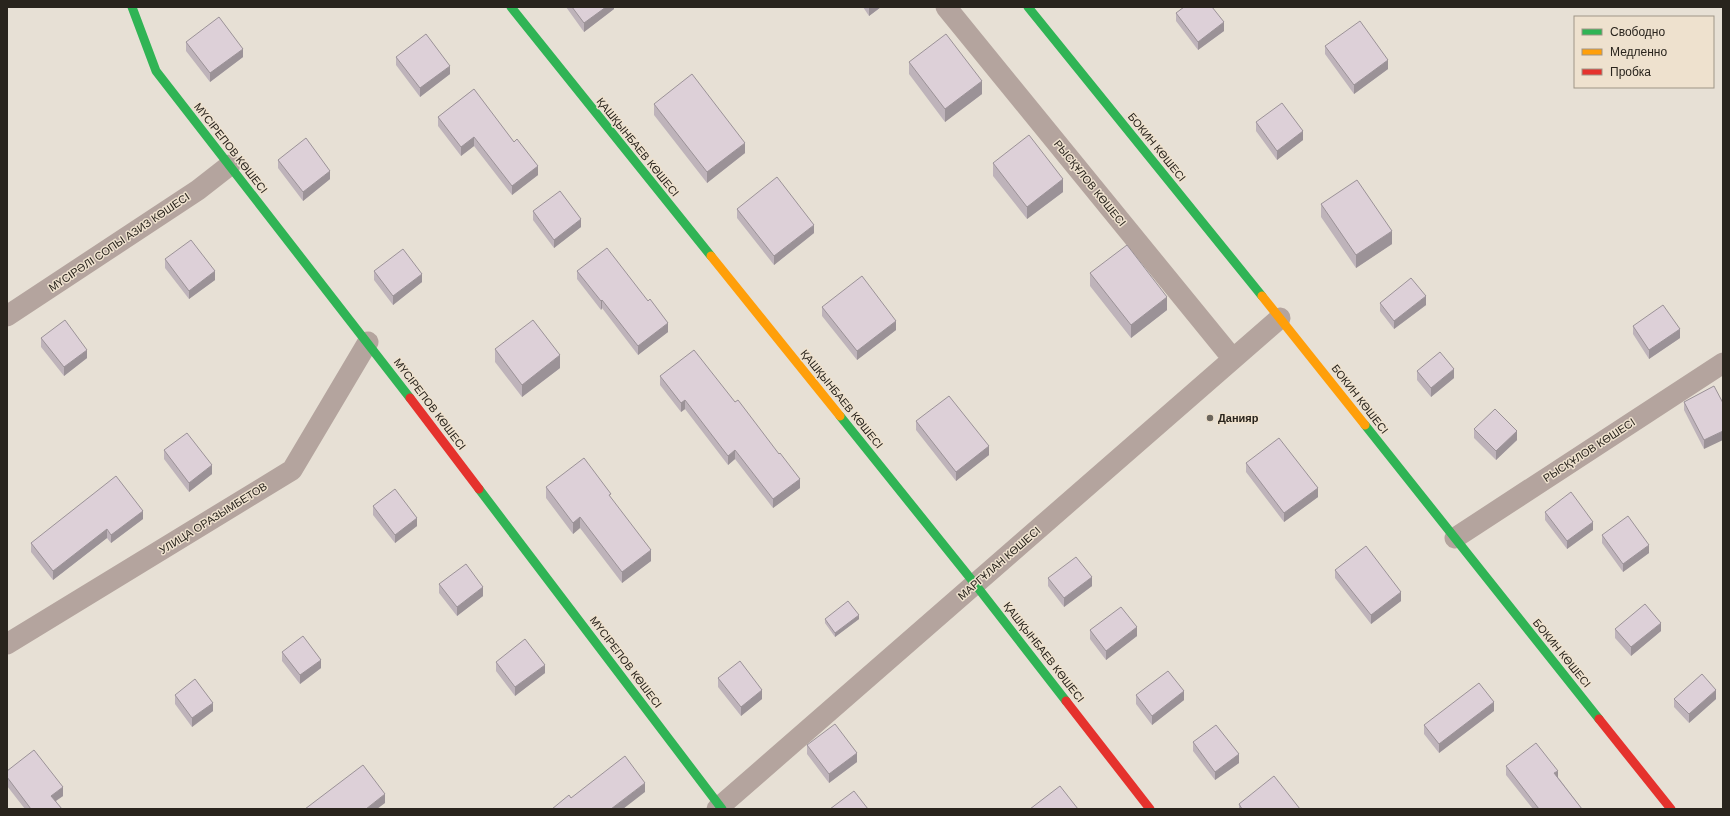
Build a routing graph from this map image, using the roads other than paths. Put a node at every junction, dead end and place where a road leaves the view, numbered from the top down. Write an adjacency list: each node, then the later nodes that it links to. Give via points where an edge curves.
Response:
1 (132, 7): 5 (street, МҮСІРЕПОВ КӨШЕСІ, via 156,71)
2 (511, 7): 12 (street, ҚАШҚЫНБАЕВ КӨШЕСІ)
3 (946, 7): 9 (street, РЫСҚҰЛОВ КӨШЕСІ)
4 (1028, 7): 7 (street, БОКИН КӨШЕСІ)
5 (230, 165): 6 (street, МҮСІРӘЛІ СОПЫ АЗИЗ КӨШЕСІ, via 198,190); 8 (street, МҮСІРЕПОВ КӨШЕСІ)
6 (7, 316)
7 (1280, 318): 9 (street, МАРГҰЛАН КӨШЕСІ); 11 (street, БОКИН КӨШЕСІ)
8 (368, 342): 13 (street, УЛИЦА ОРАЗЫМБЕТОВ, via 292,470); 14 (street, МҮСІРЕПОВ КӨШЕСІ)
9 (1233, 359): 12 (street, МАРГҰЛАН КӨШЕСІ)
10 (1723, 363): 11 (street, РЫСҚҰЛОВ КӨШЕСІ)
11 (1455, 538): 16 (street, БОКИН КӨШЕСІ)
12 (975, 584): 14 (street, МАРГҰЛАН КӨШЕСІ); 15 (street, ҚАШҚЫНБАЕВ КӨШЕСІ)
13 (7, 644)
14 (720, 808)
15 (1150, 809)
16 (1671, 809)

